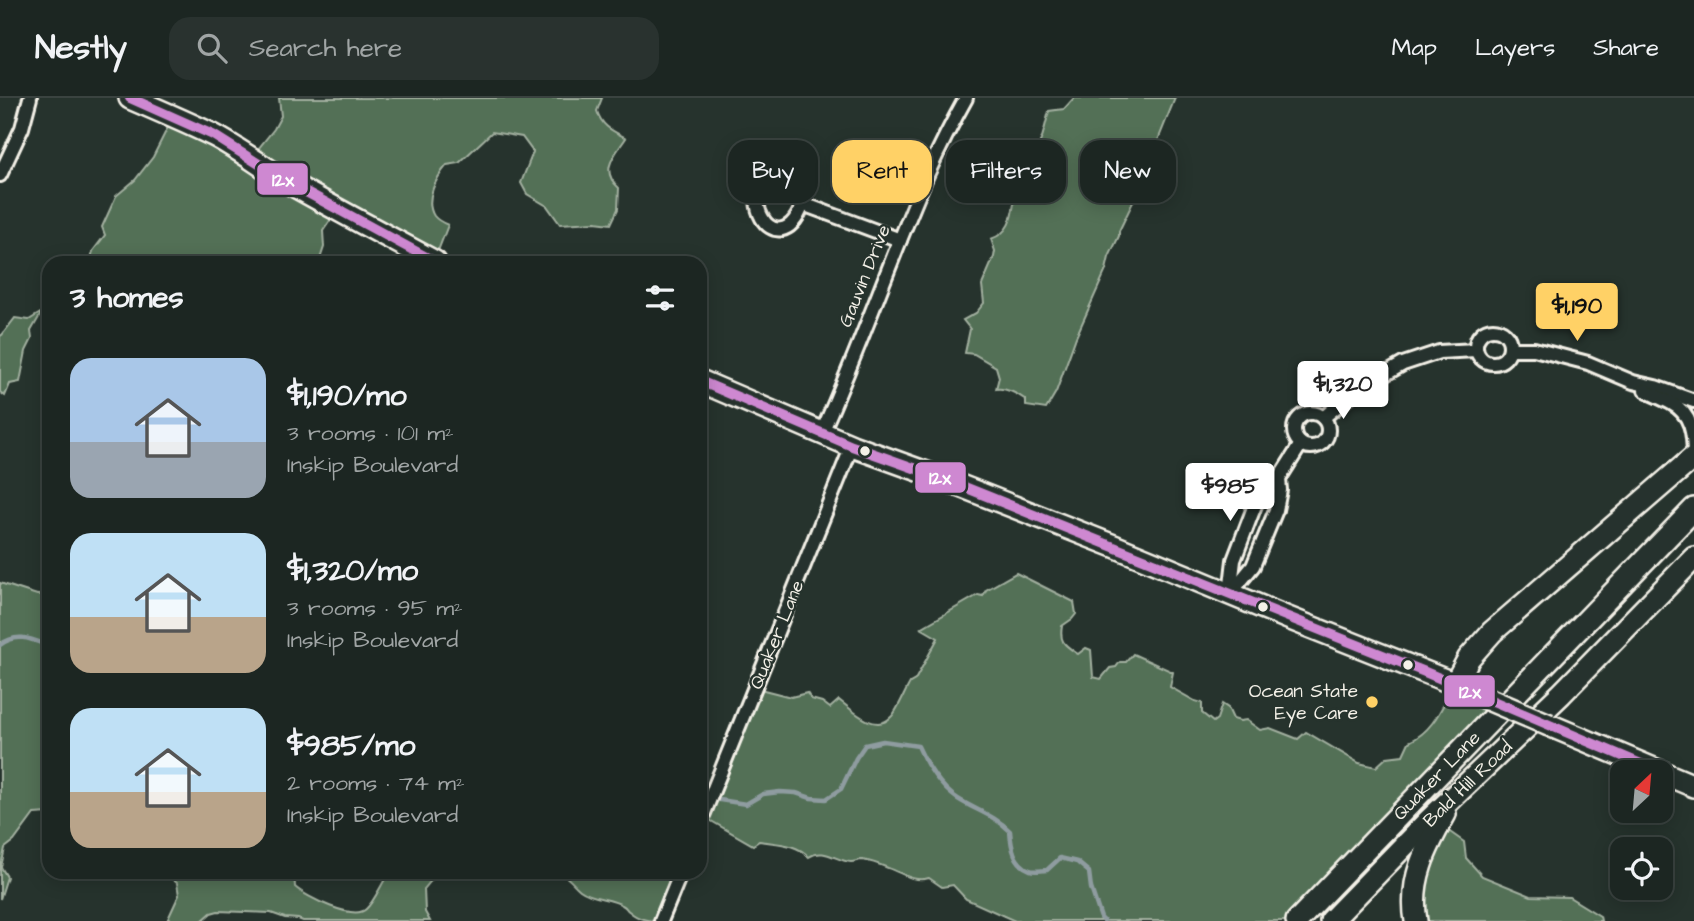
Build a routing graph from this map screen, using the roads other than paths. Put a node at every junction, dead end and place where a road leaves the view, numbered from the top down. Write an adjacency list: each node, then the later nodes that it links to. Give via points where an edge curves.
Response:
1 (30, 98): 4 (street)
2 (131, 98): 7 (main road, via 213,135 346,216)
3 (966, 98): 6 (street, Gauvin Drive)
4 (0, 175)
5 (803, 204): 5 (street, via 806,178 787,166 769,174 764,182 758,214 764,223 779,230 790,226); 6 (street)
6 (900, 240): 14 (street, Gauvin Drive)
7 (424, 256)
8 (1510, 349): 9 (street, via 1503,361 1494,364); 9 (street, via 1506,335 1492,329 1478,338); 10 (street, via 1534,349 1588,363)
9 (1476, 350): 13 (street, via 1439,352 1403,364 1353,391)
10 (1633, 382): 12 (street); 17 (street, via 1674,404 1689,418)
11 (707, 384): 14 (main road)
12 (1694, 401)
13 (1323, 418): 15 (street, via 1328,432 1323,442 1310,447); 15 (street, via 1308,414 1298,419 1295,435)
14 (822, 432): 16 (main road)
15 (1301, 444): 18 (street)
16 (852, 446): 21 (main road); 25 (street, Quaker Lane)
17 (1694, 457): 22 (main road, via 1492,632 1469,658)
18 (1279, 479): 21 (street, via 1276,510 1252,566); 21 (street, via 1255,505 1234,560)
19 (1694, 509): 28 (main road, Quaker Lane)
20 (1694, 558): 24 (main road, Bald Hill Road)
21 (1230, 594): 22 (main road)
22 (1455, 684): 23 (main road, bridge)
23 (1694, 786)
24 (1456, 795): 29 (main road, Bald Hill Road); 30 (main road, via 1419,868)
25 (707, 806)
26 (678, 879): 27 (street)
27 (661, 921)
28 (1297, 921)
29 (1331, 921)
30 (1416, 921)

